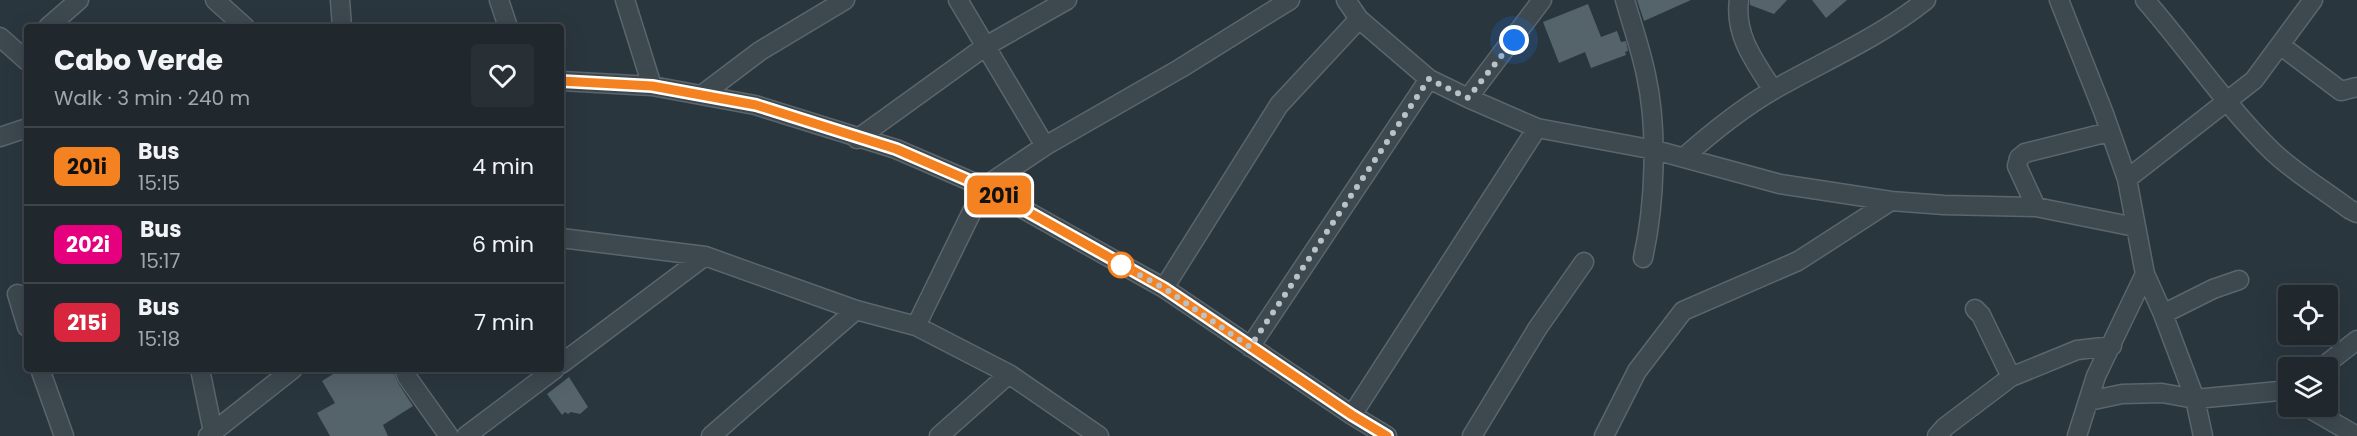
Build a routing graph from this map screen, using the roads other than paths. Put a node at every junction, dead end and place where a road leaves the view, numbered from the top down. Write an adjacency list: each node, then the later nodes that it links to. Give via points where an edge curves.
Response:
1 (79, 0): 19 (street)
2 (215, 0): 20 (street)
3 (340, 0): 21 (street)
4 (499, 0): 22 (street)
5 (626, 0): 29 (street)
6 (845, 0): 32 (street, via 760,51)
7 (958, 0): 25 (street)
8 (1067, 0): 25 (street)
9 (1290, 0): 40 (street)
10 (1346, 0): 18 (street)
11 (1542, 0): 33 (street)
12 (1625, 0): 41 (street, via 1647,77)
13 (1739, 0): 31 (street, via 1742,36)
14 (1926, 0): 31 (street, via 1847,52)
15 (2059, 0): 37 (street)
16 (2145, 0): 34 (street)
17 (2313, 0): 24 (street)
18 (1359, 19): 27 (street); 55 (street, via 1279,105)
19 (51, 24)
20 (242, 24)
21 (342, 24)
22 (507, 24)
23 (0, 37): 26 (street)
24 (2280, 45): 30 (street, via 2342,91); 34 (street, via 2254,81)
25 (986, 46): 39 (street); 40 (street)
26 (24, 53)
27 (1429, 79): 33 (street); 64 (street)
28 (564, 81): 29 (street)
29 (652, 86): 32 (street)
30 (2357, 87)
31 (1773, 90): 42 (street)
32 (703, 94): 39 (street, via 788,114)
33 (1468, 98): 35 (street)
34 (2229, 102): 43 (street); 47 (street, via 2273,152)
35 (1537, 128): 41 (street); 77 (street)
36 (24, 129): 38 (street)
37 (2109, 132): 43 (street); 46 (street, via 2025,153 2019,158 2017,166)
38 (0, 137)
39 (857, 139): 44 (street, via 896,149)
40 (1045, 146): 44 (street)
41 (1655, 150): 42 (street); 51 (street)
42 (1683, 158): 45 (street, via 1780,184)
43 (2127, 178): 48 (street)
44 (984, 187): 55 (street); 61 (street)
45 (1891, 201): 46 (street); 79 (street, via 1798,261 1683,311 1637,371)
46 (2036, 207): 48 (street)
47 (2357, 213)
48 (2135, 226): 53 (street)
49 (564, 238): 50 (street)
50 (705, 256): 58 (street); 66 (street)
51 (1643, 258)
52 (1584, 262): 88 (street)
53 (2145, 274): 59 (street); 63 (street)
54 (2239, 280): 59 (street)
55 (1164, 288): 64 (street)
56 (15, 295): 60 (street)
57 (1974, 309): 73 (street, via 1981,315)
58 (856, 310): 61 (street); 84 (street)
59 (2163, 314): 75 (street)
60 (24, 319)
61 (916, 326): 72 (street)
62 (2357, 340): 65 (street)
63 (2112, 346): 73 (street, via 2077,350); 76 (street)
64 (1250, 347): 77 (street)
65 (2335, 357)
66 (564, 362)
67 (41, 372): 81 (street)
68 (201, 372): 80 (street)
69 (288, 372): 80 (street)
70 (405, 372): 82 (street)
71 (551, 372): 83 (street)
72 (1009, 374): 85 (street); 86 (street)
73 (2011, 377): 89 (street)
74 (2278, 393): 75 (street)
75 (2194, 399): 76 (street, via 2162,393 2122,394); 91 (street)
76 (2088, 401): 90 (street)
77 (1352, 415): 87 (street)
78 (2324, 417): 92 (street)
79 (1612, 432)
80 (211, 434)
81 (64, 436)
82 (449, 436)
83 (466, 436)
84 (711, 436)
85 (939, 436)
86 (1099, 436)
87 (1387, 436)
88 (1472, 436)
89 (1937, 436)
90 (2077, 436)
91 (2203, 436)
92 (2357, 436)

